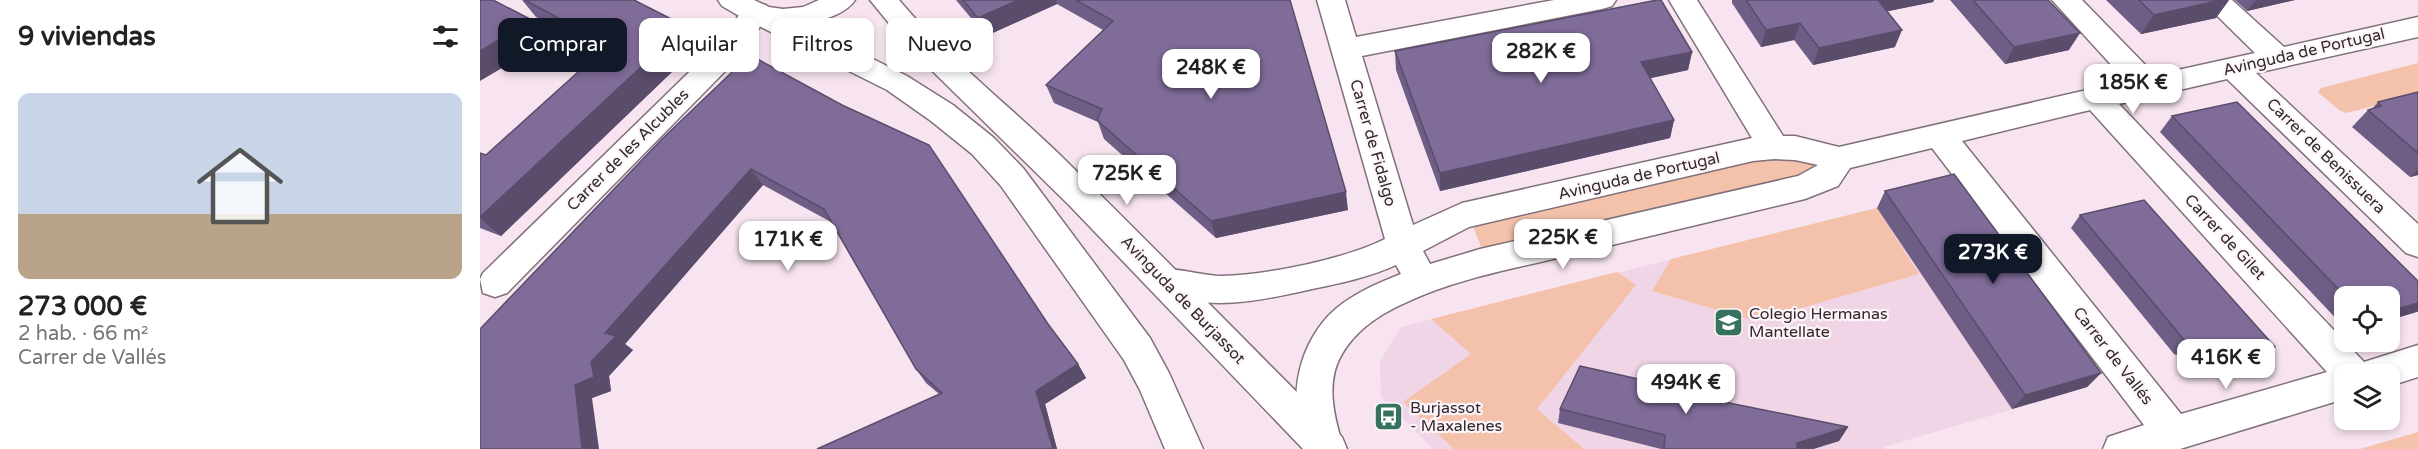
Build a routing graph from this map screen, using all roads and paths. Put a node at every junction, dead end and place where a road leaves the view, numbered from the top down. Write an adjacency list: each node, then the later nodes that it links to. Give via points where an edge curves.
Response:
1 (842, 0): 8 (street, via 813,13 775,18)
2 (884, 0): 21 (street, Avinguda de Burjassot, via 934,57 1007,121)
3 (1331, 0): 10 (street, Carrer de Fidalgo)
4 (1602, 0): 10 (street)
5 (1683, 0): 16 (street)
6 (2066, 0): 13 (street)
7 (2215, 0): 11 (street)
8 (749, 7): 22 (street, Carrer de les Alcubles, via 730,49); 29 (street, via 897,83 983,146 1012,177 1137,349)
9 (2418, 27): 11 (street, Avinguda de Portugal)
10 (1347, 49): 19 (street, Carrer de Fidalgo)
11 (2278, 58): 12 (street, Avinguda de Portugal)
12 (2233, 68): 13 (street, Avinguda de Portugal); 18 (street, Carrer de Benissuera)
13 (2149, 87): 14 (street, Avinguda de Portugal)
14 (2096, 98): 15 (street, Avinguda de Portugal); 24 (street, Carrer de Gilet)
15 (1940, 136): 17 (street, Avinguda de Portugal); 27 (street, Carrer de Vallés)
16 (1774, 147): 17 (street, Avinguda de Portugal); 19 (street, Avinguda de Portugal, via 1462,216)
17 (1839, 159): 20 (street, via 1827,177 1805,187)
18 (2415, 238)
19 (1403, 244): 20 (street, Carrer de Fidalgo, via 1410,261); 21 (street, Avinguda de Portugal, via 1357,266 1246,290 1212,291)
20 (1428, 278): 28 (street, via 1382,296 1334,332 1320,357 1313,387 1314,413)
21 (1166, 282): 28 (street, Avinguda de Burjassot)
22 (485, 286)
23 (2418, 361): 25 (street)
24 (2343, 364)
25 (2400, 366)
26 (2334, 386): 27 (street)
27 (2175, 434): 30 (street)
28 (1326, 447)
29 (1184, 449)
30 (2122, 449)

